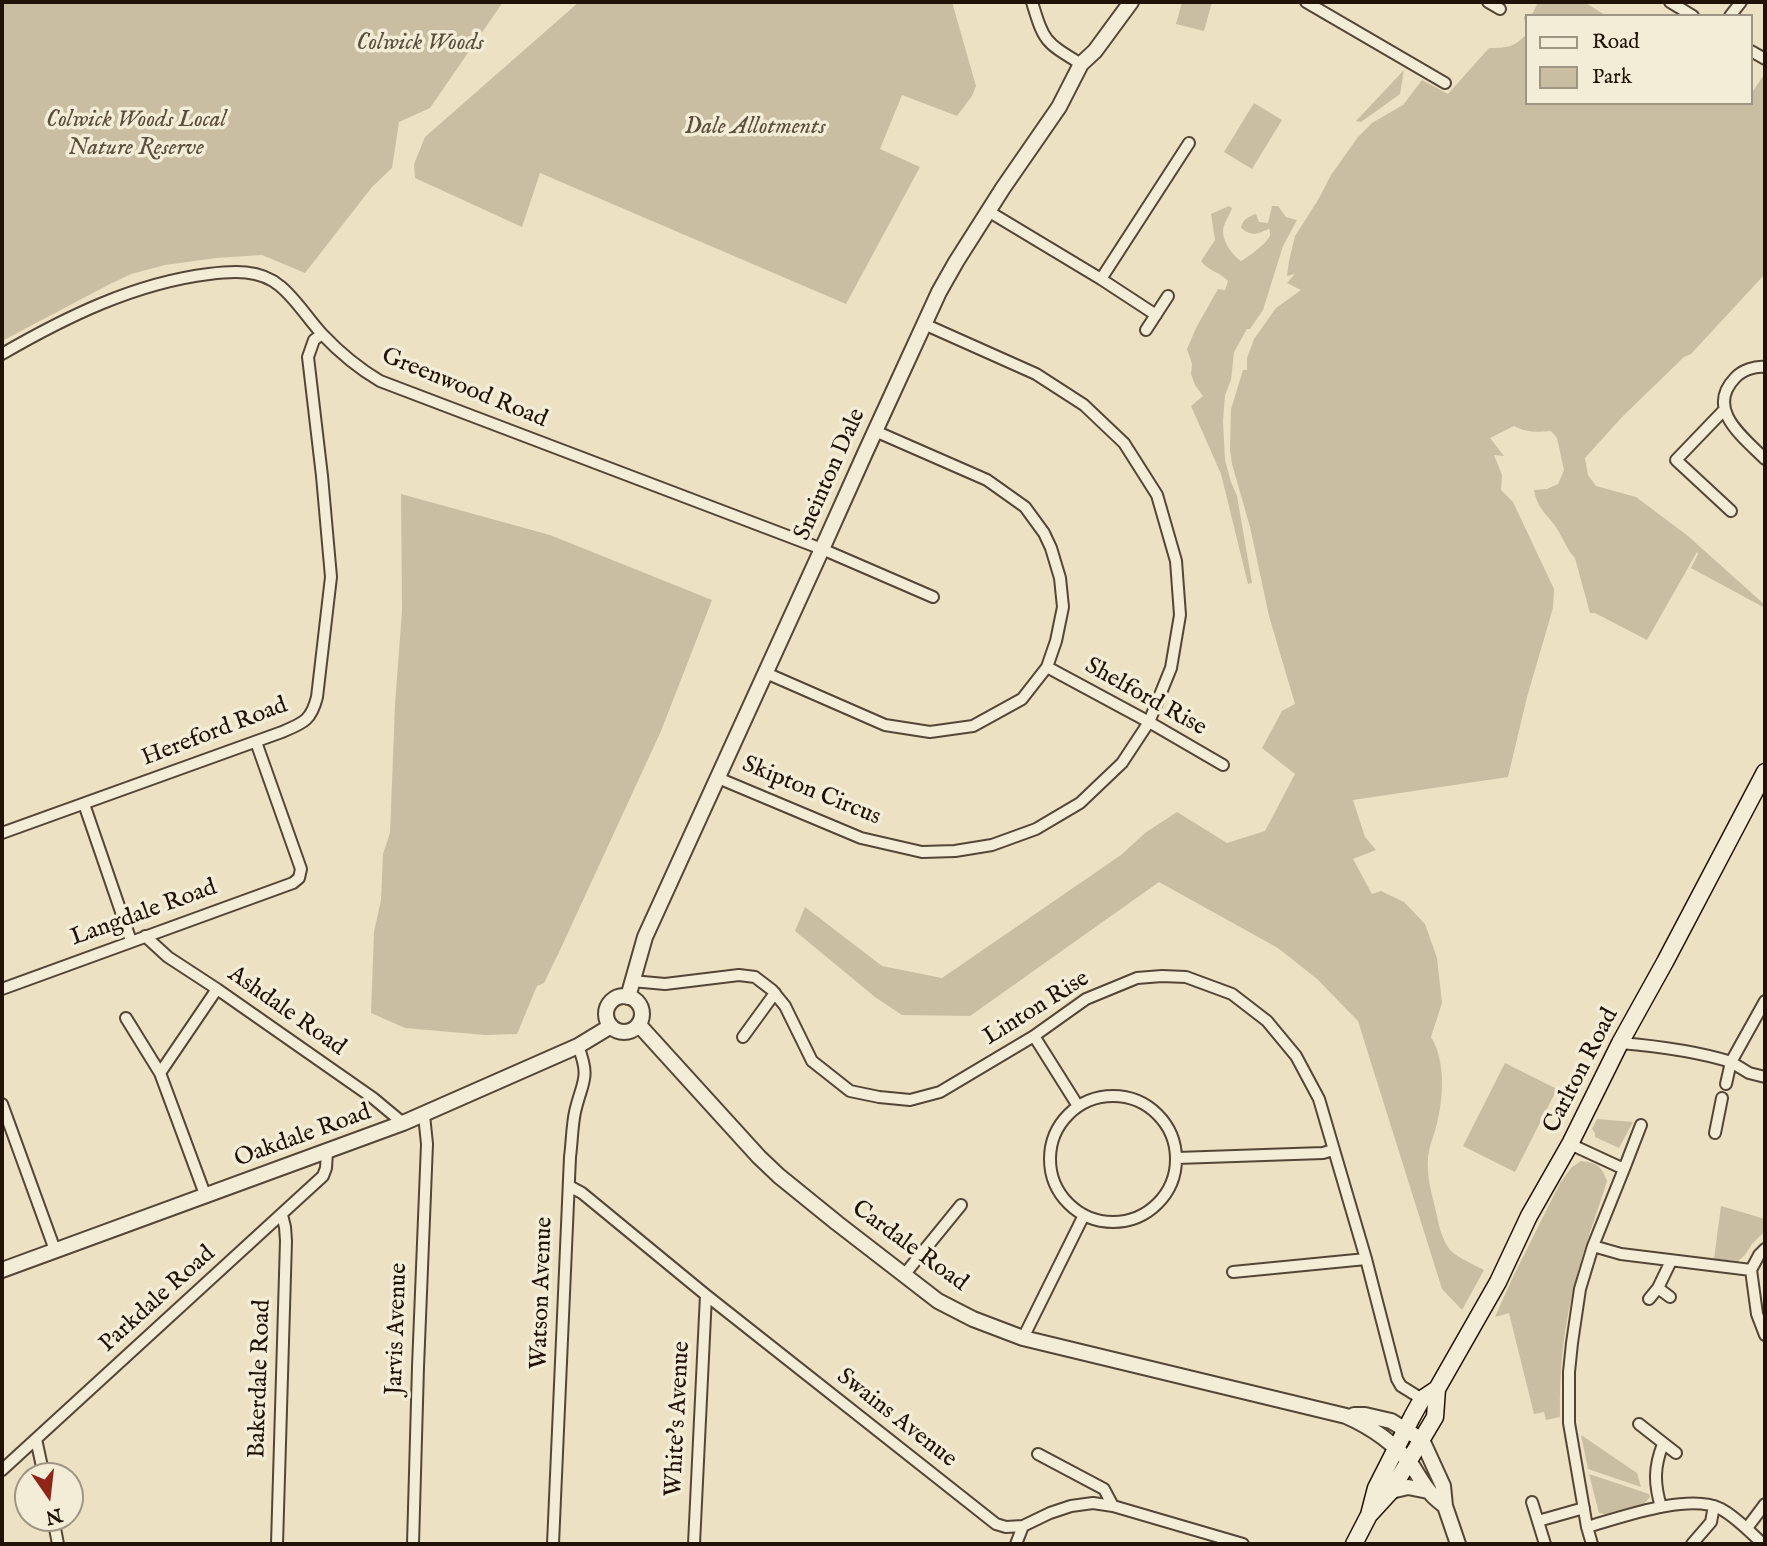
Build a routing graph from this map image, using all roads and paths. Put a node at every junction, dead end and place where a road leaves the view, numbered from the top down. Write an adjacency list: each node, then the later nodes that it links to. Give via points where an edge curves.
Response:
1 (1032, 2): 8 (street, via 1046,40)
2 (1130, 2): 8 (street, Sneinton Dale, via 1096,51)
3 (1306, 2): 9 (street)
4 (1488, 2): 6 (street)
5 (1670, 2): 7 (street)
6 (1500, 9)
7 (1690, 14)
8 (1081, 64): 11 (street, Sneinton Dale, via 1059,107)
9 (1445, 83)
10 (1189, 143): 12 (street, via 1185,160)
11 (988, 211): 12 (street); 15 (street, Sneinton Dale)
12 (1101, 279): 14 (street)
13 (1168, 296): 14 (street)
14 (1156, 315): 16 (street)
15 (924, 324): 21 (street, Sneinton Dale); 28 (street, Skipton Circus, via 1036,374 1084,405 1124,443 1157,495 1176,561 1180,615 1171,668)
16 (1146, 330)
17 (323, 334): 18 (street, Greenwood Road, via 270,279 250,272 219,273 161,282 112,299); 24 (street, Greenwood Road, via 361,370 402,391); 29 (street, Hereford Road, via 314,340 308,357 331,577 317,697 306,721)
18 (2, 354)
19 (1765, 367): 20 (street, via 1740,372 1723,393)
20 (1725, 409): 22 (street, via 1736,431); 23 (street, via 1676,460)
21 (875, 431): 24 (street, Sneinton Dale); 26 (street, via 987,480 1025,507 1038,524 1051,548 1063,607)
22 (1765, 458)
23 (1731, 511)
24 (822, 549): 25 (street, Greenwood Road); 27 (street, Sneinton Dale)
25 (933, 597)
26 (1047, 667): 27 (street, via 1022,699 973,726 930,733 885,725); 28 (street, Shelford Rise)
27 (766, 673): 32 (street, Sneinton Dale)
28 (1149, 722): 30 (street, Shelford Rise); 32 (street, Skipton Circus, via 1122,763 1080,803 1036,829 992,845 955,850 922,852 861,838)
29 (256, 742): 34 (street, Hereford Road); 36 (street, Langdale Road, via 302,869 299,878)
30 (1223, 765)
31 (1765, 772): 33 (main road, Carlton Road)
32 (718, 778): 38 (street, Sneinton Dale, via 645,937)
33 (1759, 798): 49 (main road, Carlton Road)
34 (84, 804): 35 (street, Hereford Road); 37 (street)
35 (2, 833)
36 (145, 936): 37 (street, Langdale Road); 40 (street, Ashdale Road)
37 (131, 941): 39 (street, Langdale Road)
38 (632, 981): 41 (street, Linton Rise, via 665,985 738,975 755,977); 42 (street, Sneinton Dale)
39 (2, 989)
40 (217, 989): 52 (street); 59 (street, Ashdale Road)
41 (775, 993): 47 (street, Linton Rise, via 812,1061 849,1091 879,1097 910,1100 940,1092); 48 (street)
42 (628, 997): 45 (street, via 635,999 642,1011); 46 (street, Sneinton Dale, via 609,1005)
43 (1765, 1001): 51 (street)
44 (126, 1018): 52 (street)
45 (639, 1025): 46 (street, via 628,1031); 80 (street, Cardale Road, via 779,1176)
46 (611, 1026): 50 (street, Oakdale Road)
47 (1034, 1036): 57 (street); 63 (street, Linton Rise, via 1086,999 1137,978 1186,978 1232,995 1267,1021 1296,1056 1319,1099)
48 (743, 1037)
49 (1620, 1043): 51 (street); 62 (main road, Carlton Road)
50 (578, 1046): 58 (street, Oakdale Road); 67 (street, Watson Avenue, via 586,1078 574,1120)
51 (1731, 1062): 53 (street); 54 (street)
52 (160, 1073): 68 (street)
53 (1765, 1077)
54 (1726, 1084)
55 (1722, 1098): 61 (street)
56 (2, 1104): 73 (street)
57 (1078, 1106): 65 (street, via 1110,1096 1143,1103 1168,1125); 71 (street, via 1057,1130 1050,1162 1060,1193)
58 (424, 1115): 59 (street, Oakdale Road); 116 (street, Jarvis Avenue, via 427,1144)
59 (403, 1123): 64 (street, Oakdale Road)
60 (1641, 1125): 66 (street)
61 (1716, 1133)
62 (1570, 1144): 66 (street); 87 (main road, Carlton Road)
63 (1334, 1150): 65 (street); 75 (street, Linton Rise)
64 (327, 1152): 68 (street, Oakdale Road); 70 (street, Parkdale Road, via 323,1176)
65 (1177, 1158): 71 (street, via 1169,1189 1147,1213 1116,1222)
66 (1624, 1169): 72 (street)
67 (569, 1186): 82 (street, Swains Avenue); 117 (street, Watson Avenue)
68 (206, 1196): 73 (street, Oakdale Road)
69 (961, 1205): 80 (street)
70 (282, 1215): 92 (street, Parkdale Road); 115 (street, Bakerdale Road, via 286,1241)
71 (1084, 1215): 86 (street)
72 (1593, 1246): 76 (street); 109 (street, via 1580,1289 1569,1373 1569,1423)
73 (55, 1250): 78 (street, Oakdale Road)
74 (1765, 1250): 77 (street)
75 (1366, 1259): 79 (street); 88 (street, Linton Rise, via 1397,1379)
76 (1671, 1261): 77 (street); 81 (street)
77 (1751, 1269): 85 (street)
78 (2, 1270)
79 (1233, 1272)
80 (904, 1275): 86 (street, Cardale Road, via 938,1301)
81 (1658, 1287): 83 (street); 84 (street)
82 (706, 1295): 112 (street, Swains Avenue, via 996,1524); 118 (street, White's Avenue)
83 (1670, 1297)
84 (1649, 1298)
85 (1765, 1335)
86 (1023, 1338): 89 (street, Cardale Road)
87 (1437, 1389): 88 (main road, Carlton Road); 93 (main road, Carlton Road, via 1435,1417)
88 (1422, 1399): 91 (main road, Carlton Road)
89 (1346, 1416): 91 (street, Cardale Road, via 1365,1415); 95 (street, Cardale Road, via 1366,1425)
90 (1639, 1424): 94 (street)
91 (1406, 1429): 93 (street, Cardale Road); 95 (main road, Carlton Road)
92 (36, 1439): 98 (street); 100 (street, Parkdale Road)
93 (1422, 1440): 99 (main road, Carlton Road); 106 (street, via 1443,1486)
94 (1663, 1444): 96 (street); 108 (street, via 1655,1476)
95 (1396, 1449): 99 (street, Cardale Road); 110 (main road, Carlton Road, via 1376,1488)
96 (1676, 1453)
97 (1038, 1454): 105 (street, via 1104,1489)
98 (41, 1462)
99 (1409, 1462): 101 (street, Cardale Road); 102 (main road, Carlton Road)
100 (2, 1470)
101 (1428, 1490): 102 (street, via 1408,1487); 106 (street, Cardale Road)
102 (1391, 1491): 110 (main road, Carlton Road)
103 (1532, 1502): 111 (street)
104 (1765, 1504): 114 (street)
105 (1113, 1506): 112 (street, via 1071,1506); 120 (street)
106 (1445, 1506): 122 (street)
107 (1714, 1506): 108 (street); 114 (street); 125 (street, via 1711,1522)
108 (1661, 1507): 113 (street)
109 (1584, 1508): 111 (street); 113 (street)
110 (1369, 1515): 121 (main road, Carlton Road)
111 (1538, 1521): 123 (street)
112 (1023, 1526): 119 (street)
113 (1587, 1527): 124 (street)
114 (1746, 1528): 126 (street)
115 (277, 1544)
116 (413, 1544)
117 (553, 1544)
118 (694, 1544)
119 (1016, 1544)
120 (1243, 1544)
121 (1354, 1544)
122 (1458, 1544)
123 (1545, 1544)
124 (1592, 1544)
125 (1692, 1544)
126 (1763, 1544)

